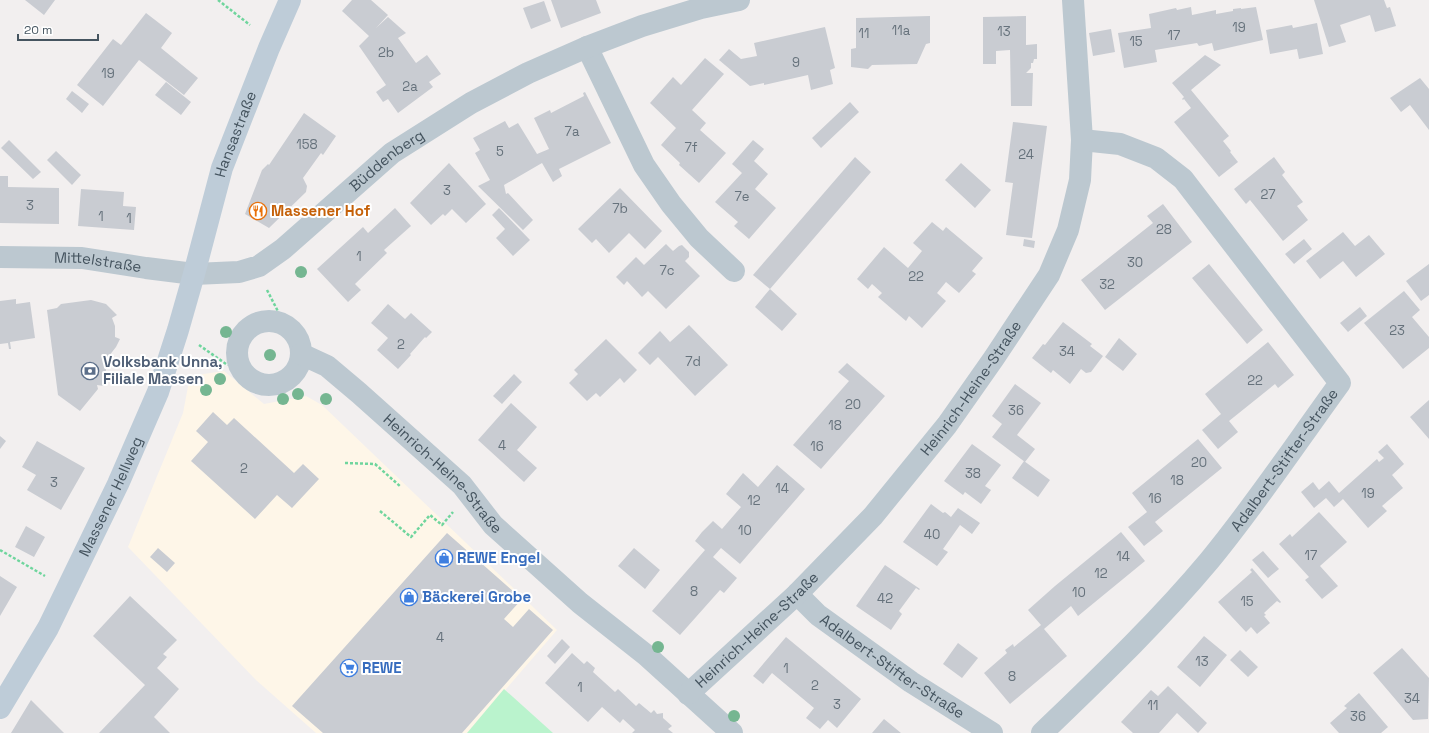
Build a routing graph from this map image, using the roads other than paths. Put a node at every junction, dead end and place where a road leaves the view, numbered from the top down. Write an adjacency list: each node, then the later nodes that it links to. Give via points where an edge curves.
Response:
1 (290, 0): 8 (main road, Hansastraße, via 222,168)
2 (739, 0): 4 (street, Büddenberg, via 701,8 642,26)
3 (1073, 0): 5 (street, Heinrich-Heine-Straße)
4 (587, 47): 7 (street, via 644,165 699,238); 8 (street, Büddenberg, via 528,73 471,103 392,153 283,249 258,266 239,272)
5 (1082, 140): 10 (street, Heinrich-Heine-Straße, via 1080,180 1068,230 1049,275 947,425 873,516); 15 (street, Adalbert-Stifter-Straße, via 1120,144 1156,158 1183,179 1340,383 1209,561 1154,622)
6 (0, 257): 8 (street, Mittelstraße, via 82,258)
7 (734, 271)
8 (194, 274): 12 (main road, Massener Hellweg, via 158,392 118,484 48,628)
9 (301, 354): 9 (street, via 300,343 295,334 285,325 274,321 260,322 249,327 241,336 237,347 240,368 250,379 260,384 273,385 284,382 293,375 299,365); 11 (street, Heinrich-Heine-Straße, via 327,366 456,480 499,530 580,603 646,655)
10 (797, 594): 11 (street, Heinrich-Heine-Straße); 14 (street, Adalbert-Stifter-Straße, via 818,615 911,682)
11 (688, 694): 13 (street, Heinrich-Heine-Straße)
12 (0, 708)
13 (732, 733)
14 (992, 733)
15 (1042, 733)

